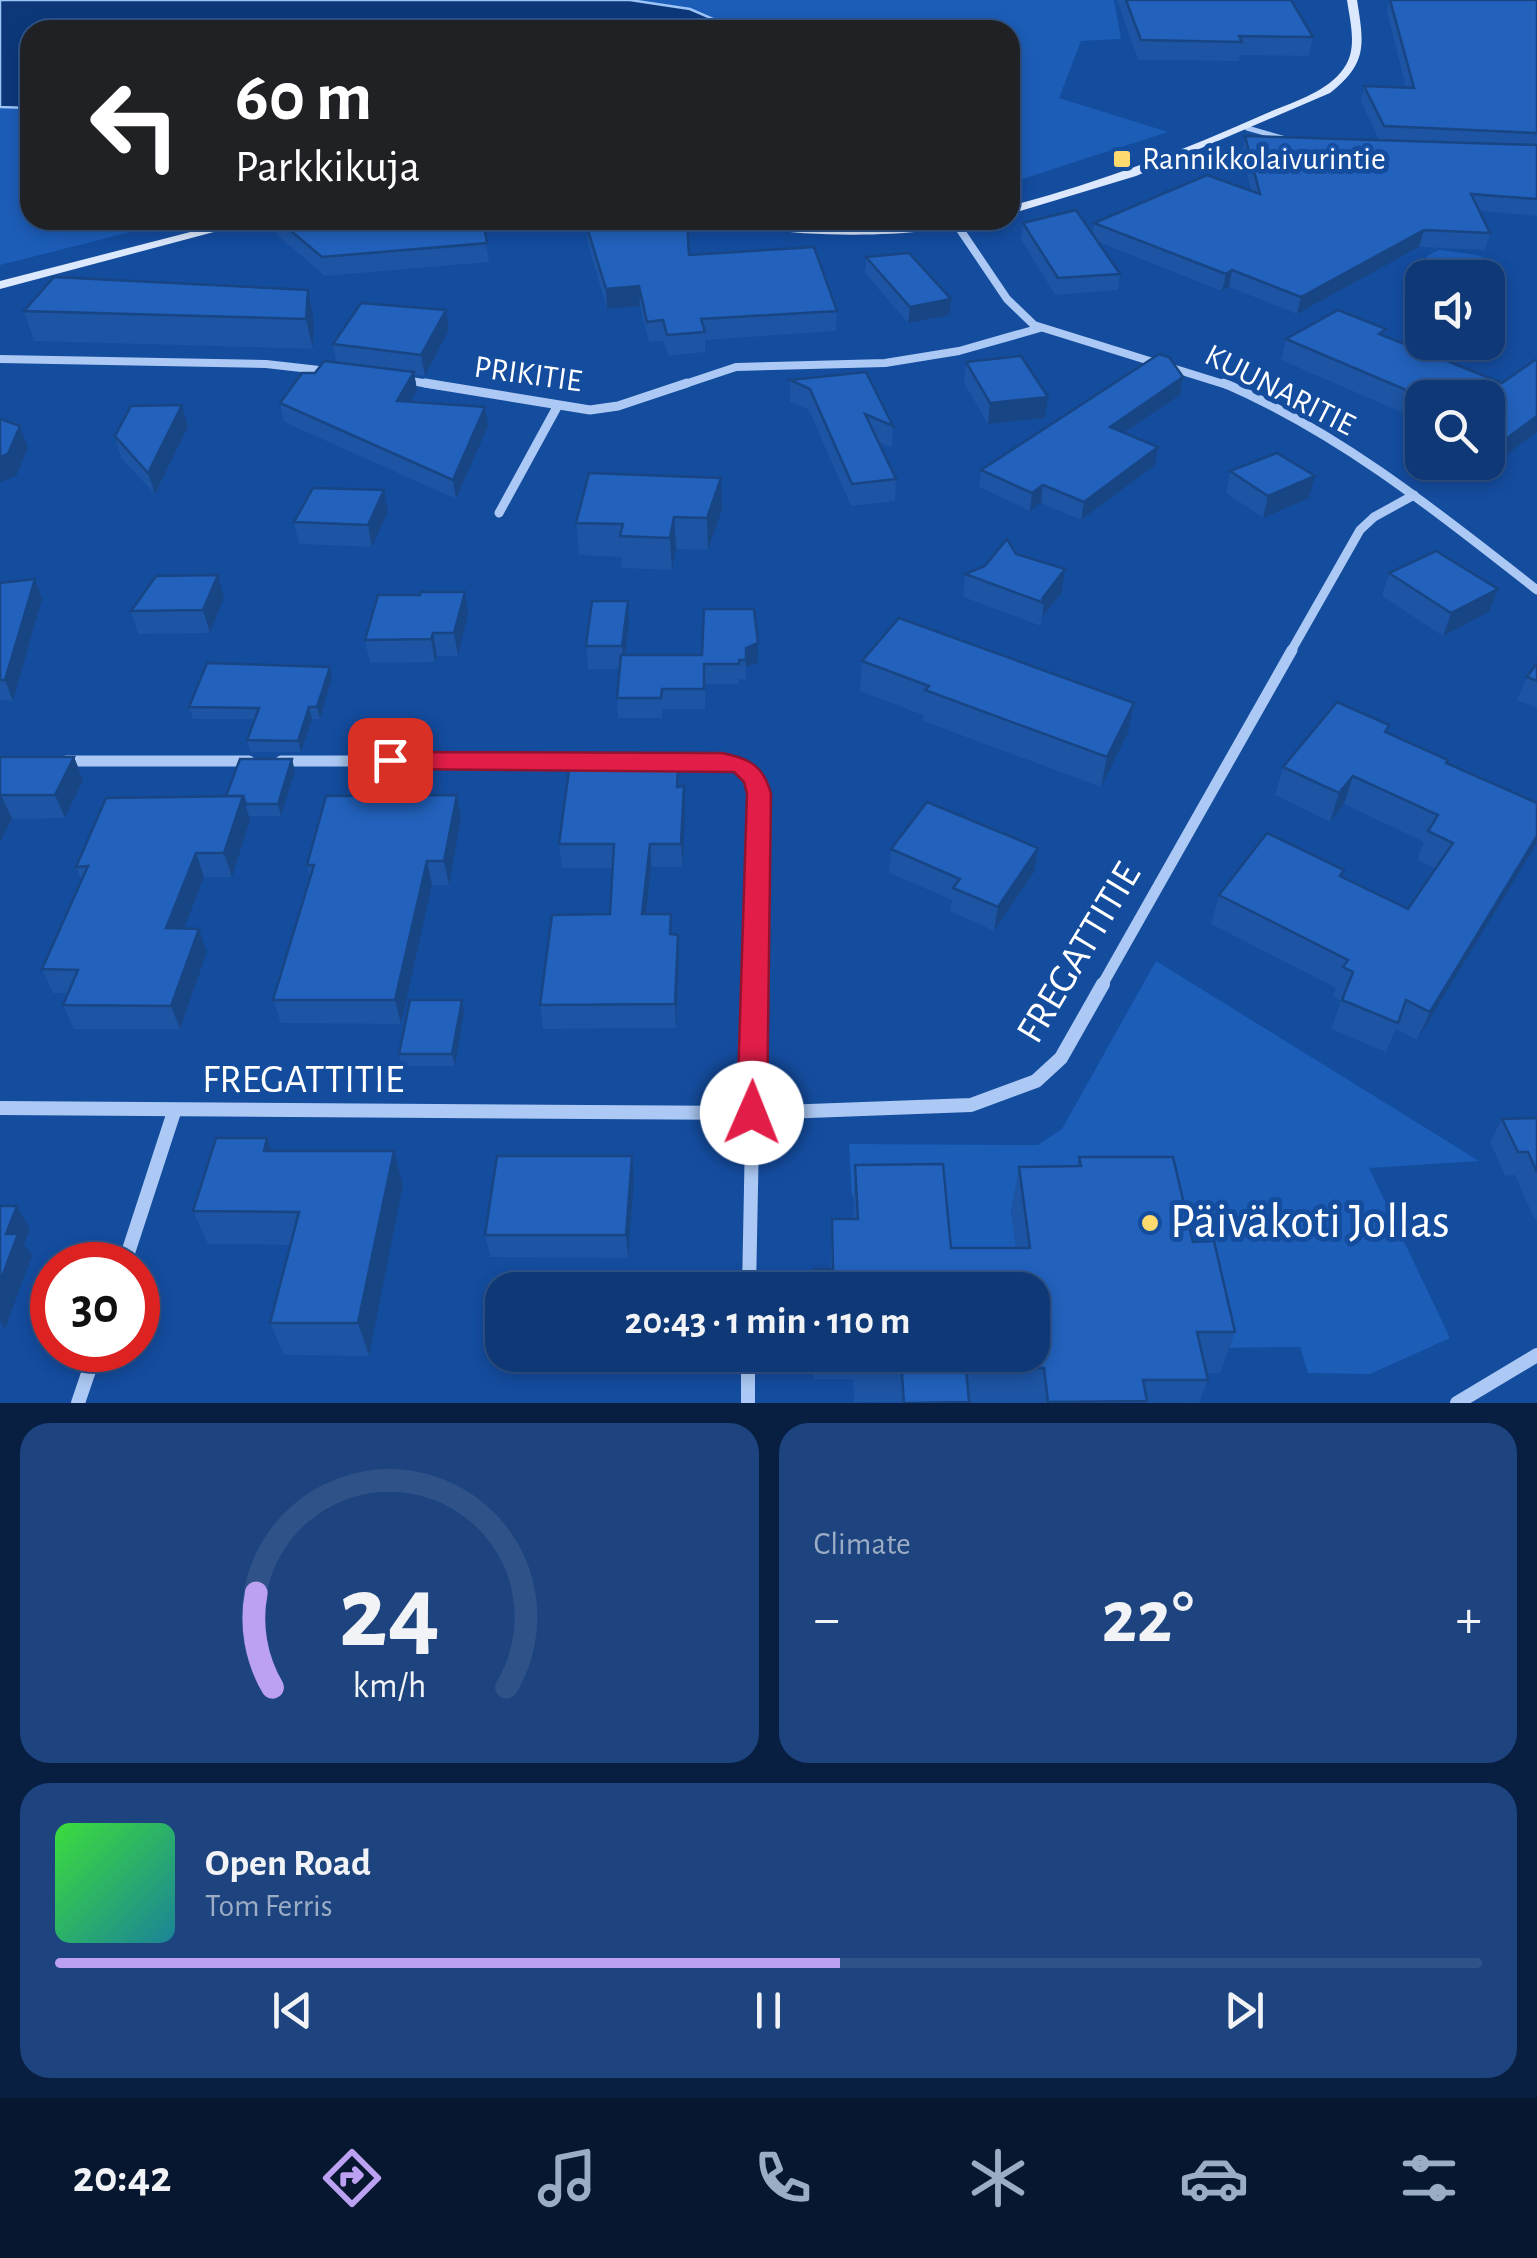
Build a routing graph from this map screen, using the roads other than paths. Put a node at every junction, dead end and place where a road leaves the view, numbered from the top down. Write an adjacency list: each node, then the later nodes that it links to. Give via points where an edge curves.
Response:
1 (1352, 0): 2 (main road, via 1358,58 1348,75)
2 (1247, 128): 3 (street); 4 (main road)
3 (1302, 142)
4 (1020, 207)
5 (213, 230): 7 (main road)
6 (967, 230): 8 (street, via 1016,309)
7 (0, 285)
8 (1040, 328): 12 (street, PRIKITIE, via 885,363 736,367 618,406); 13 (street, KUUNARITIE, via 1238,390)
9 (0, 359): 10 (street, via 266,364)
10 (338, 372)
11 (391, 378): 12 (street, PRIKITIE)
12 (557, 406): 14 (street)
13 (1414, 495): 15 (street, KUUNARITIE); 19 (street, FREGATTITIE, via 1360,530 1061,1058 1036,1080 970,1105)
14 (498, 513)
15 (1537, 590)
16 (58, 761): 19 (street, via 742,765 759,794)
17 (0, 1108): 18 (street, FREGATTITIE)
18 (174, 1112): 19 (street, FREGATTITIE); 20 (street)
19 (752, 1113): 21 (street)
20 (132, 1242)
21 (750, 1272)
22 (1537, 1355): 27 (street)
23 (89, 1372): 25 (street)
24 (748, 1372): 26 (street)
25 (78, 1403)
26 (748, 1403)
27 (1457, 1403)

